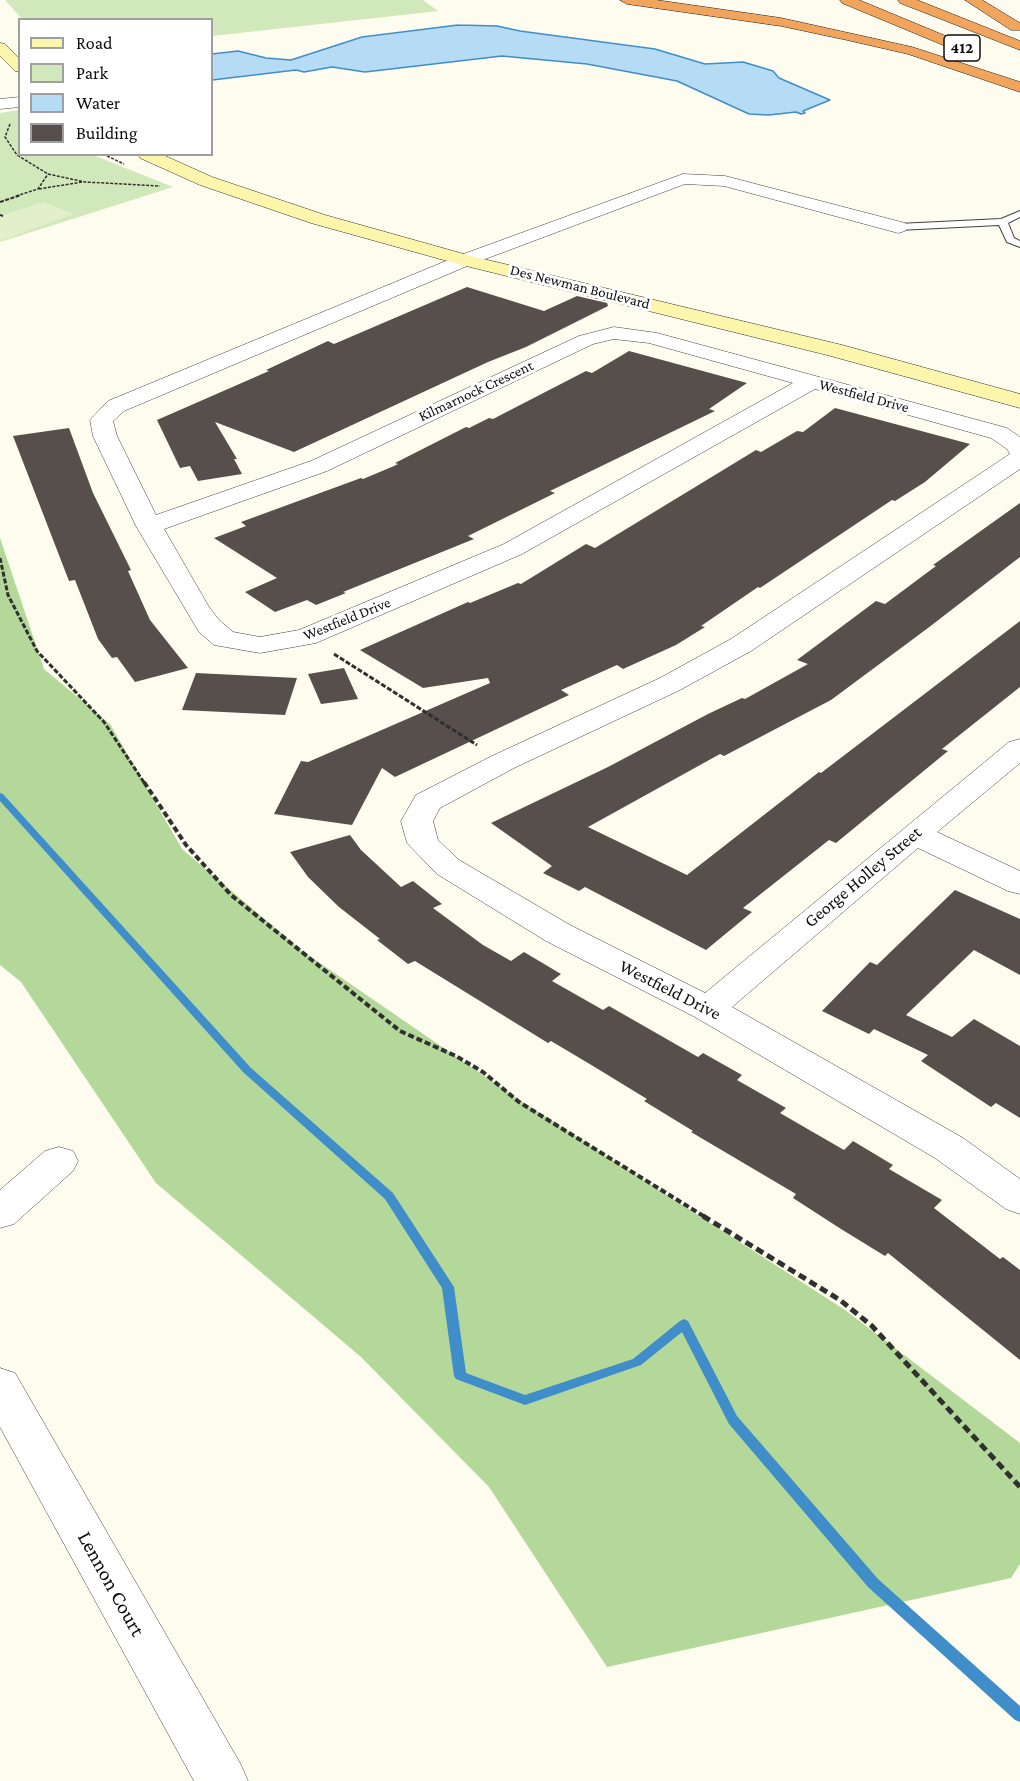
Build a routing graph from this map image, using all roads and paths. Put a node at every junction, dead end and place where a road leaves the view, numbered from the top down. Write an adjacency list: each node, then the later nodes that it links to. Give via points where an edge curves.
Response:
1 (627, 0): 10 (highway, via 781,22 847,36 912,51)
2 (847, 0): 6 (highway, 412)
3 (905, 0): 7 (highway, 412)
4 (972, 0): 5 (highway)
5 (1020, 29)
6 (957, 46)
7 (1020, 46)
8 (0, 47): 9 (street)
9 (18, 66)
10 (1020, 87)
11 (18, 102): 12 (street)
12 (0, 104)
13 (18, 121): 15 (path, via 9,124)
14 (0, 136): 15 (path)
15 (5, 137): 16 (path)
16 (18, 156)
17 (19, 156): 19 (path)
18 (150, 156): 28 (street, Des Newman Boulevard, via 206,181 318,219)
19 (48, 174): 20 (path); 22 (path)
20 (85, 182): 21 (path); 22 (path)
21 (162, 186)
22 (38, 189): 23 (path)
23 (0, 202)
24 (1020, 214): 25 (lane)
25 (1003, 222): 26 (lane); 27 (lane, via 1010,240)
26 (898, 227): 28 (street, via 725,182 683,178)
27 (1020, 244)
28 (465, 260): 30 (street, Des Newman Boulevard, via 834,350); 33 (street, Westfield Drive, via 109,411 101,420 105,436)
29 (812, 382): 31 (street, Westfield Drive, via 999,433); 33 (street, Kilmarnock Crescent, via 650,337 614,333 586,339 319,466); 35 (street, Westfield Drive, via 513,549)
30 (1020, 401)
31 (1020, 451)
32 (1020, 458): 37 (street, Westfield Drive, via 741,645 670,684)
33 (149, 526): 35 (street, Westfield Drive, via 196,607 224,639 260,645)
34 (0, 558): 45 (path, via 8,595 37,651 104,722 186,845 231,895 400,1030 483,1072 519,1102 840,1300 872,1326)
35 (306, 637): 37 (path)
36 (1020, 748): 38 (street, George Holley Street)
37 (503, 762): 40 (street, Westfield Drive, via 427,802 417,821 423,843 448,867 558,933)
38 (915, 834): 39 (street); 40 (street, George Holley Street)
39 (1020, 884)
40 (708, 1008): 42 (street, Westfield Drive, via 949,1148)
41 (59, 1161): 43 (street)
42 (1020, 1199)
43 (0, 1213)
44 (0, 1386): 46 (street, Lennon Court)
45 (1020, 1487)
46 (222, 1781)

